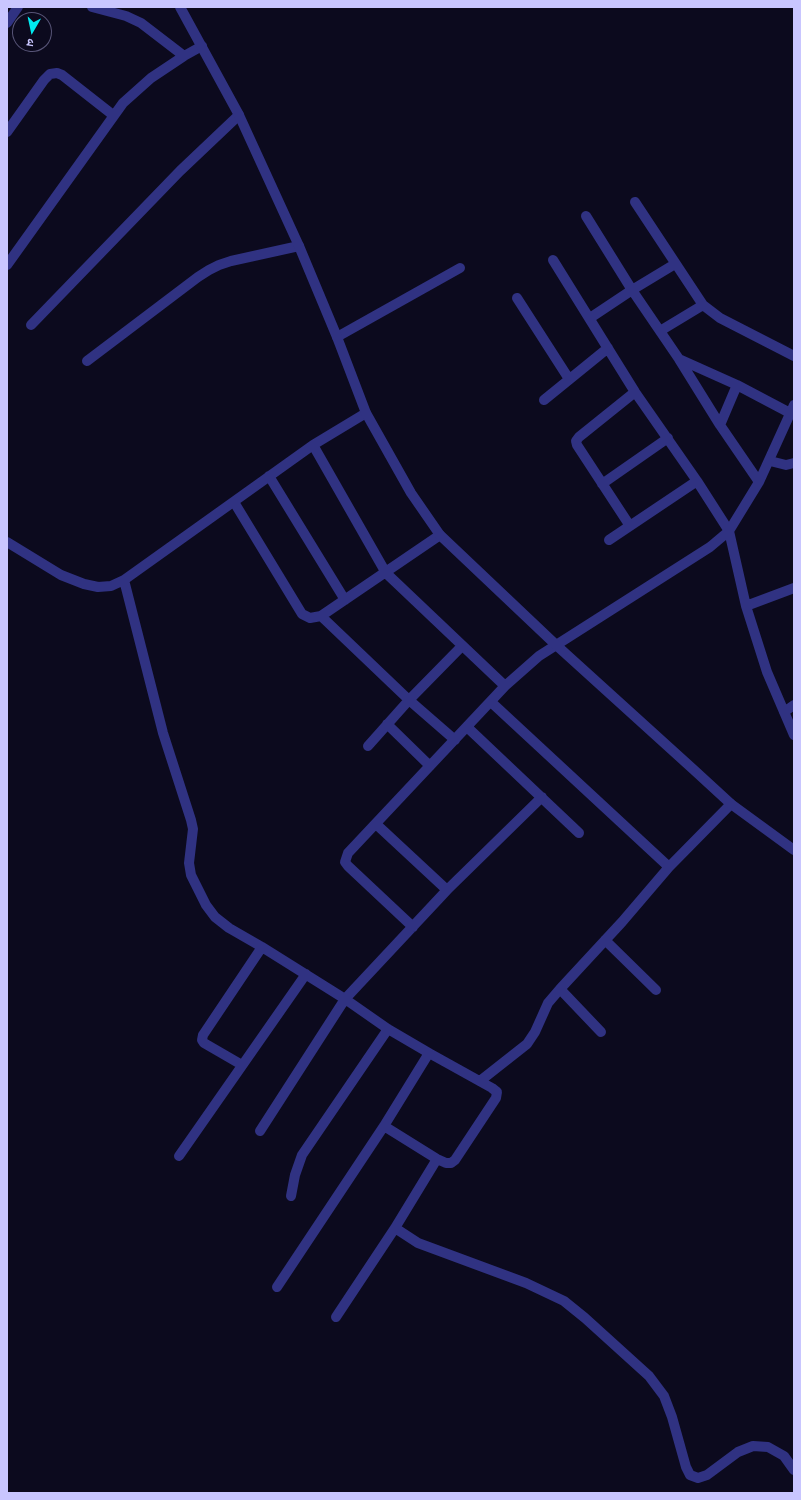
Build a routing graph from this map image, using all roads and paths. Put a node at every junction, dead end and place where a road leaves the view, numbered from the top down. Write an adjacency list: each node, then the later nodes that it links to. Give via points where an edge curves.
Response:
1 (18, 7): 4 (street)
2 (92, 7): 6 (street, via 142,23)
3 (180, 7): 5 (street)
4 (7, 23)
5 (202, 46): 6 (street); 8 (street)
6 (184, 56): 7 (street, via 151,78)
7 (113, 115): 9 (street, via 62,75 50,74); 15 (street)
8 (239, 115): 12 (street); 21 (street, via 197,153)
9 (7, 132)
10 (635, 202): 14 (street)
11 (586, 216): 17 (street)
12 (299, 246): 23 (street); 27 (street, via 231,261 209,270)
13 (553, 260): 20 (street)
14 (675, 264): 17 (street); 19 (street)
15 (7, 265)
16 (460, 268): 23 (street)
17 (632, 290): 20 (street); 22 (street)
18 (517, 298): 28 (street)
19 (703, 305): 22 (street); 25 (street, via 720,318)
20 (590, 318): 24 (street)
21 (31, 325)
22 (660, 331): 26 (street)
23 (337, 337): 33 (street)
24 (608, 348): 28 (street); 30 (street)
25 (794, 356)
26 (679, 359): 29 (street); 34 (street)
27 (87, 361)
28 (569, 379): 31 (street)
29 (737, 385): 32 (street); 34 (street)
30 (635, 392): 35 (street); 42 (street, via 576,441)
31 (544, 400)
32 (792, 409): 37 (street)
33 (366, 413): 36 (street); 46 (street, via 411,493)
34 (720, 425): 41 (street)
35 (668, 438): 40 (street); 42 (street)
36 (313, 445): 39 (street); 49 (street)
37 (770, 461): 38 (street, via 786,465); 41 (street)
38 (794, 463)
39 (269, 476): 43 (street); 52 (street)
40 (697, 481): 44 (street); 45 (street)
41 (759, 482): 45 (street)
42 (602, 484): 44 (street)
43 (234, 502): 50 (street); 54 (street, via 302,614 310,618)
44 (630, 526): 47 (street)
45 (728, 531): 53 (street); 55 (street, via 710,547)
46 (440, 535): 49 (street); 55 (street)
47 (609, 540)
48 (7, 542): 50 (street, via 61,575 84,584 112,586)
49 (386, 573): 52 (street); 56 (street)
50 (124, 580): 77 (street, via 163,733 191,820 191,875 206,905 216,917 229,928)
51 (794, 588): 53 (street)
52 (345, 600): 54 (street)
53 (746, 606): 61 (street, via 767,672)
54 (321, 616): 58 (street)
55 (555, 644): 57 (street); 69 (street)
56 (462, 646): 57 (street); 58 (street)
57 (505, 686): 59 (street)
58 (409, 700): 62 (street); 65 (street)
59 (491, 702): 63 (street); 73 (street)
60 (794, 705): 61 (street)
61 (784, 712): 64 (street)
62 (387, 724): 66 (street); 67 (street)
63 (467, 727): 65 (street); 68 (street)
64 (794, 735)
65 (455, 740): 67 (street)
66 (368, 746)
67 (430, 766): 70 (street)
68 (542, 797): 71 (street); 74 (street)
69 (732, 804): 72 (street); 73 (street)
70 (376, 824): 74 (street); 75 (street, via 348,853 345,862)
71 (580, 833)
72 (794, 850)
73 (669, 867): 76 (street)
74 (447, 890): 75 (street)
75 (413, 927): 81 (street)
76 (606, 940): 79 (street); 80 (street)
77 (262, 947): 78 (street); 85 (street, via 202,1040)
78 (306, 974): 81 (street); 85 (street)
79 (560, 989): 83 (street); 86 (street, via 548,1003 527,1044)
80 (656, 990)
81 (345, 999): 82 (street); 88 (street)
82 (388, 1028): 84 (street); 91 (street, via 302,1156)
83 (601, 1032)
84 (429, 1053): 86 (street); 87 (street)
85 (242, 1065): 89 (street)
86 (480, 1081): 90 (street, via 497,1092 496,1098 455,1160 446,1163)
87 (384, 1126): 90 (street); 93 (street)
88 (260, 1132)
89 (179, 1156)
90 (437, 1159): 92 (street)
91 (291, 1196)
92 (395, 1228): 94 (street); 95 (street, via 418,1243 526,1283 564,1302 585,1318 650,1376 664,1396 690,1475 698,1478 707,1475 738,1452 754,1446 768,1447 784,1456)
93 (277, 1287)
94 (336, 1317)
95 (794, 1470)

